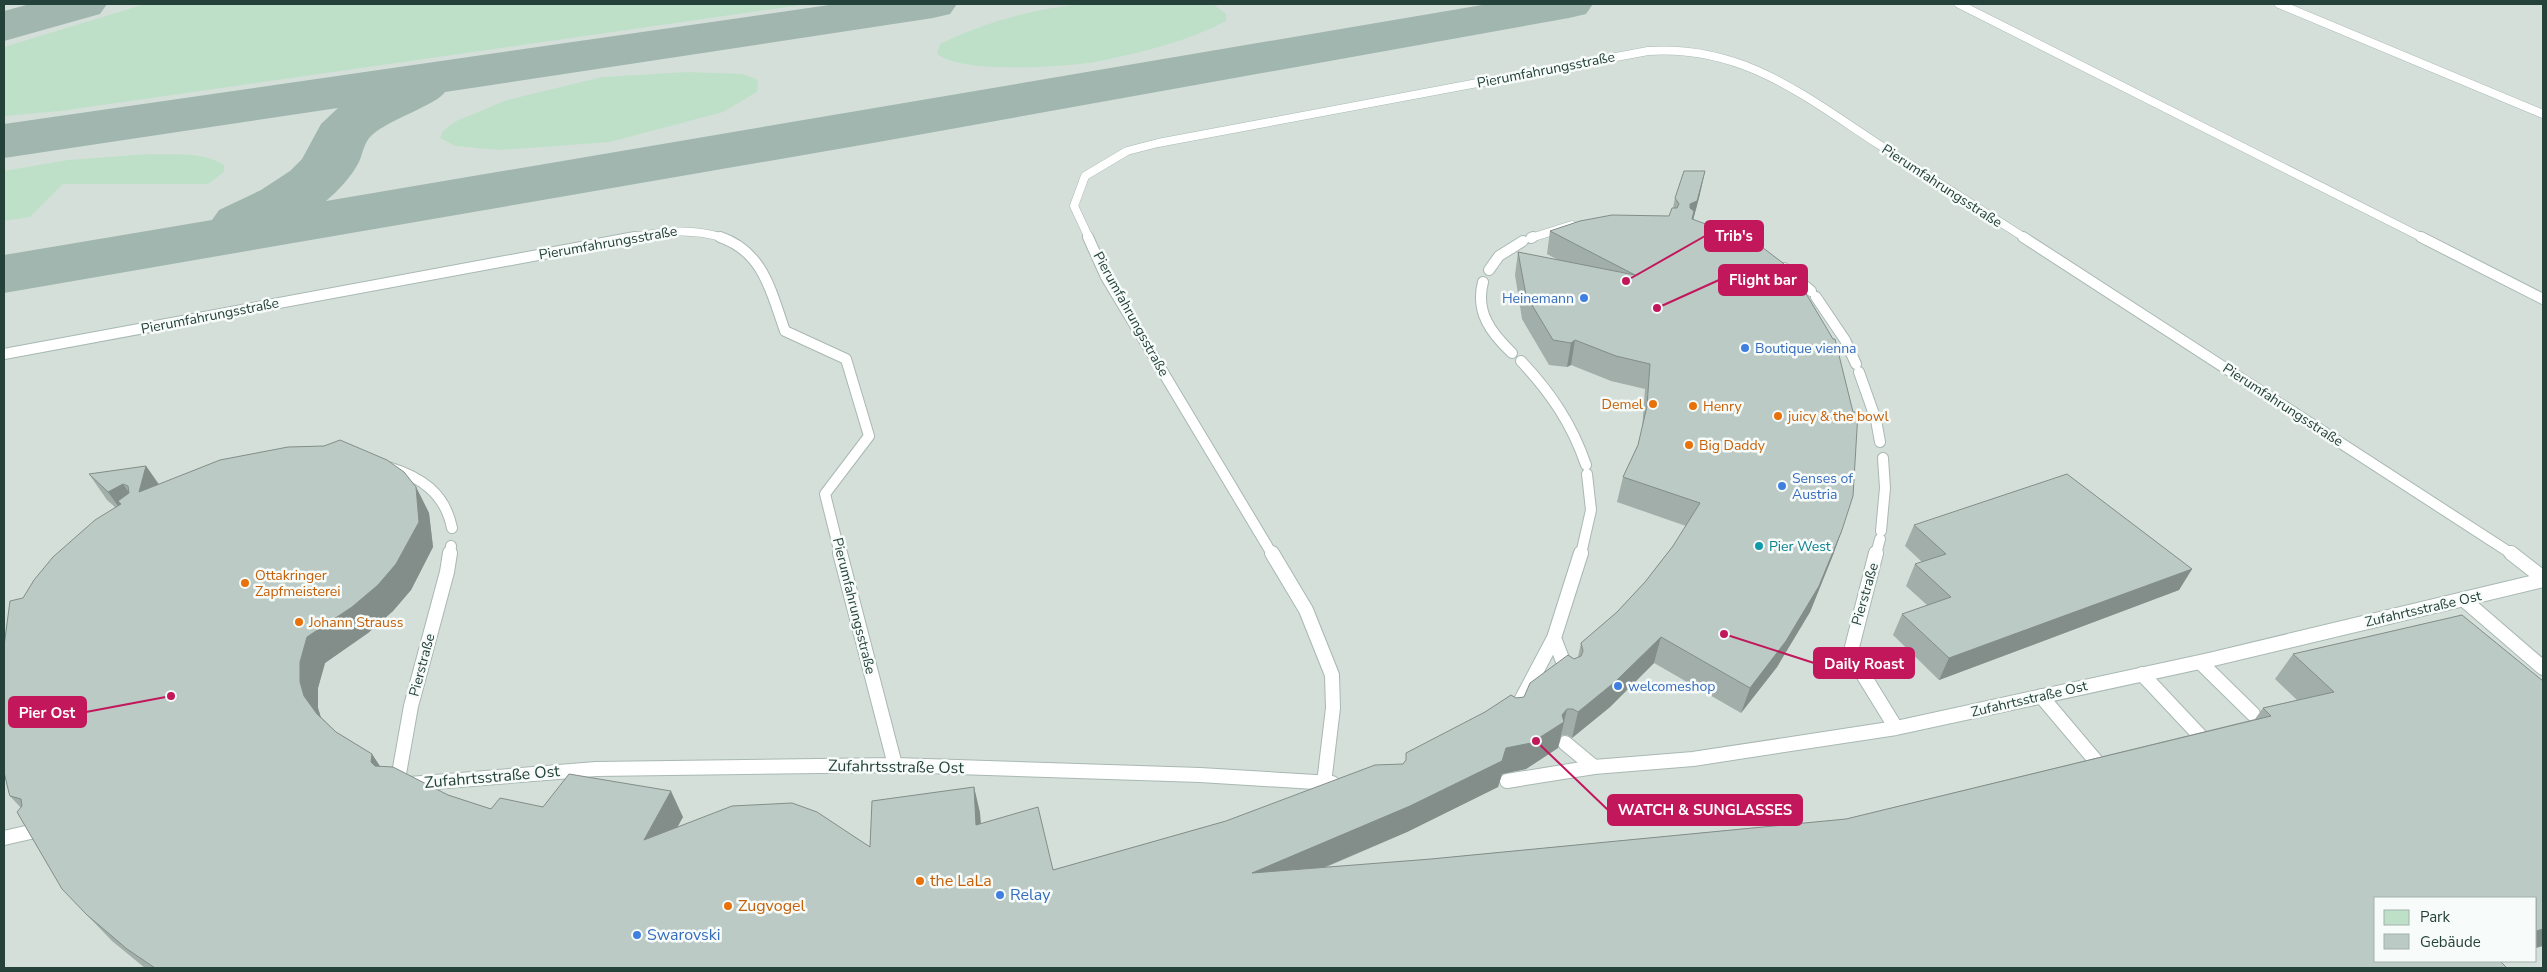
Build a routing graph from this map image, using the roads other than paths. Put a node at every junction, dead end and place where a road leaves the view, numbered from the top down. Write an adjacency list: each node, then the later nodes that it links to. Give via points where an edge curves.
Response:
1 (1959, 4): 8 (lane)
2 (2278, 4): 3 (lane)
3 (2543, 114)
4 (1580, 224): 6 (lane, via 1527,239 1499,256)
5 (1778, 264): 12 (lane, via 1814,294 1845,340 1876,420)
6 (1489, 270)
7 (1483, 282): 10 (lane, via 1479,301 1482,314 1491,331)
8 (2543, 299)
9 (4, 354): 30 (lane, Pierumfahrungsstraße, via 674,230 722,237 751,256 764,272 785,331 846,360 869,436 825,494)
10 (1512, 354)
11 (1521, 361): 19 (lane, via 1550,392 1578,439 1591,510 1585,541)
12 (1880, 442)
13 (1883, 458): 27 (lane, Pierstraße, via 1885,488 1880,535 1852,647 1853,658)
14 (373, 464): 15 (lane, via 403,471 434,489 445,502)
15 (452, 528)
16 (451, 546): 36 (lane, Pierstraße, via 411,706)
17 (2543, 579): 18 (lane, Zufahrtsstraße Ost); 34 (lane, Pierumfahrungsstraße, via 2507,550 1778,80 1750,66 1712,55 1673,50 1648,51 1158,143 1127,151 1085,176 1074,206 1106,277 1306,610 1332,675 1333,708)
18 (2463, 600): 20 (lane, Zufahrtsstraße Ost); 21 (lane)
19 (1554, 638): 23 (lane); 26 (lane)
20 (2200, 662): 22 (lane, Zufahrtsstraße Ost); 25 (lane)
21 (2543, 668)
22 (2142, 674): 24 (lane, Zufahrtsstraße Ost); 28 (lane)
23 (1568, 676)
24 (2041, 696): 27 (lane, Zufahrtsstraße Ost); 32 (lane)
25 (2253, 714)
26 (1514, 716)
27 (1896, 728): 31 (lane, Zufahrtsstraße Ost, via 1693,759)
28 (2205, 741)
29 (1565, 743): 31 (lane)
30 (895, 765): 34 (lane, Zufahrtsstraße Ost, via 1200,775); 36 (lane, Zufahrtsstraße Ost, via 596,769)
31 (1594, 767): 33 (lane, Zufahrtsstraße Ost)
32 (2101, 767)
33 (1507, 781)
34 (1324, 783): 35 (lane, Zufahrtsstraße Ost)
35 (1342, 783)
36 (397, 785)
37 (39, 830): 38 (lane)
38 (4, 838)

